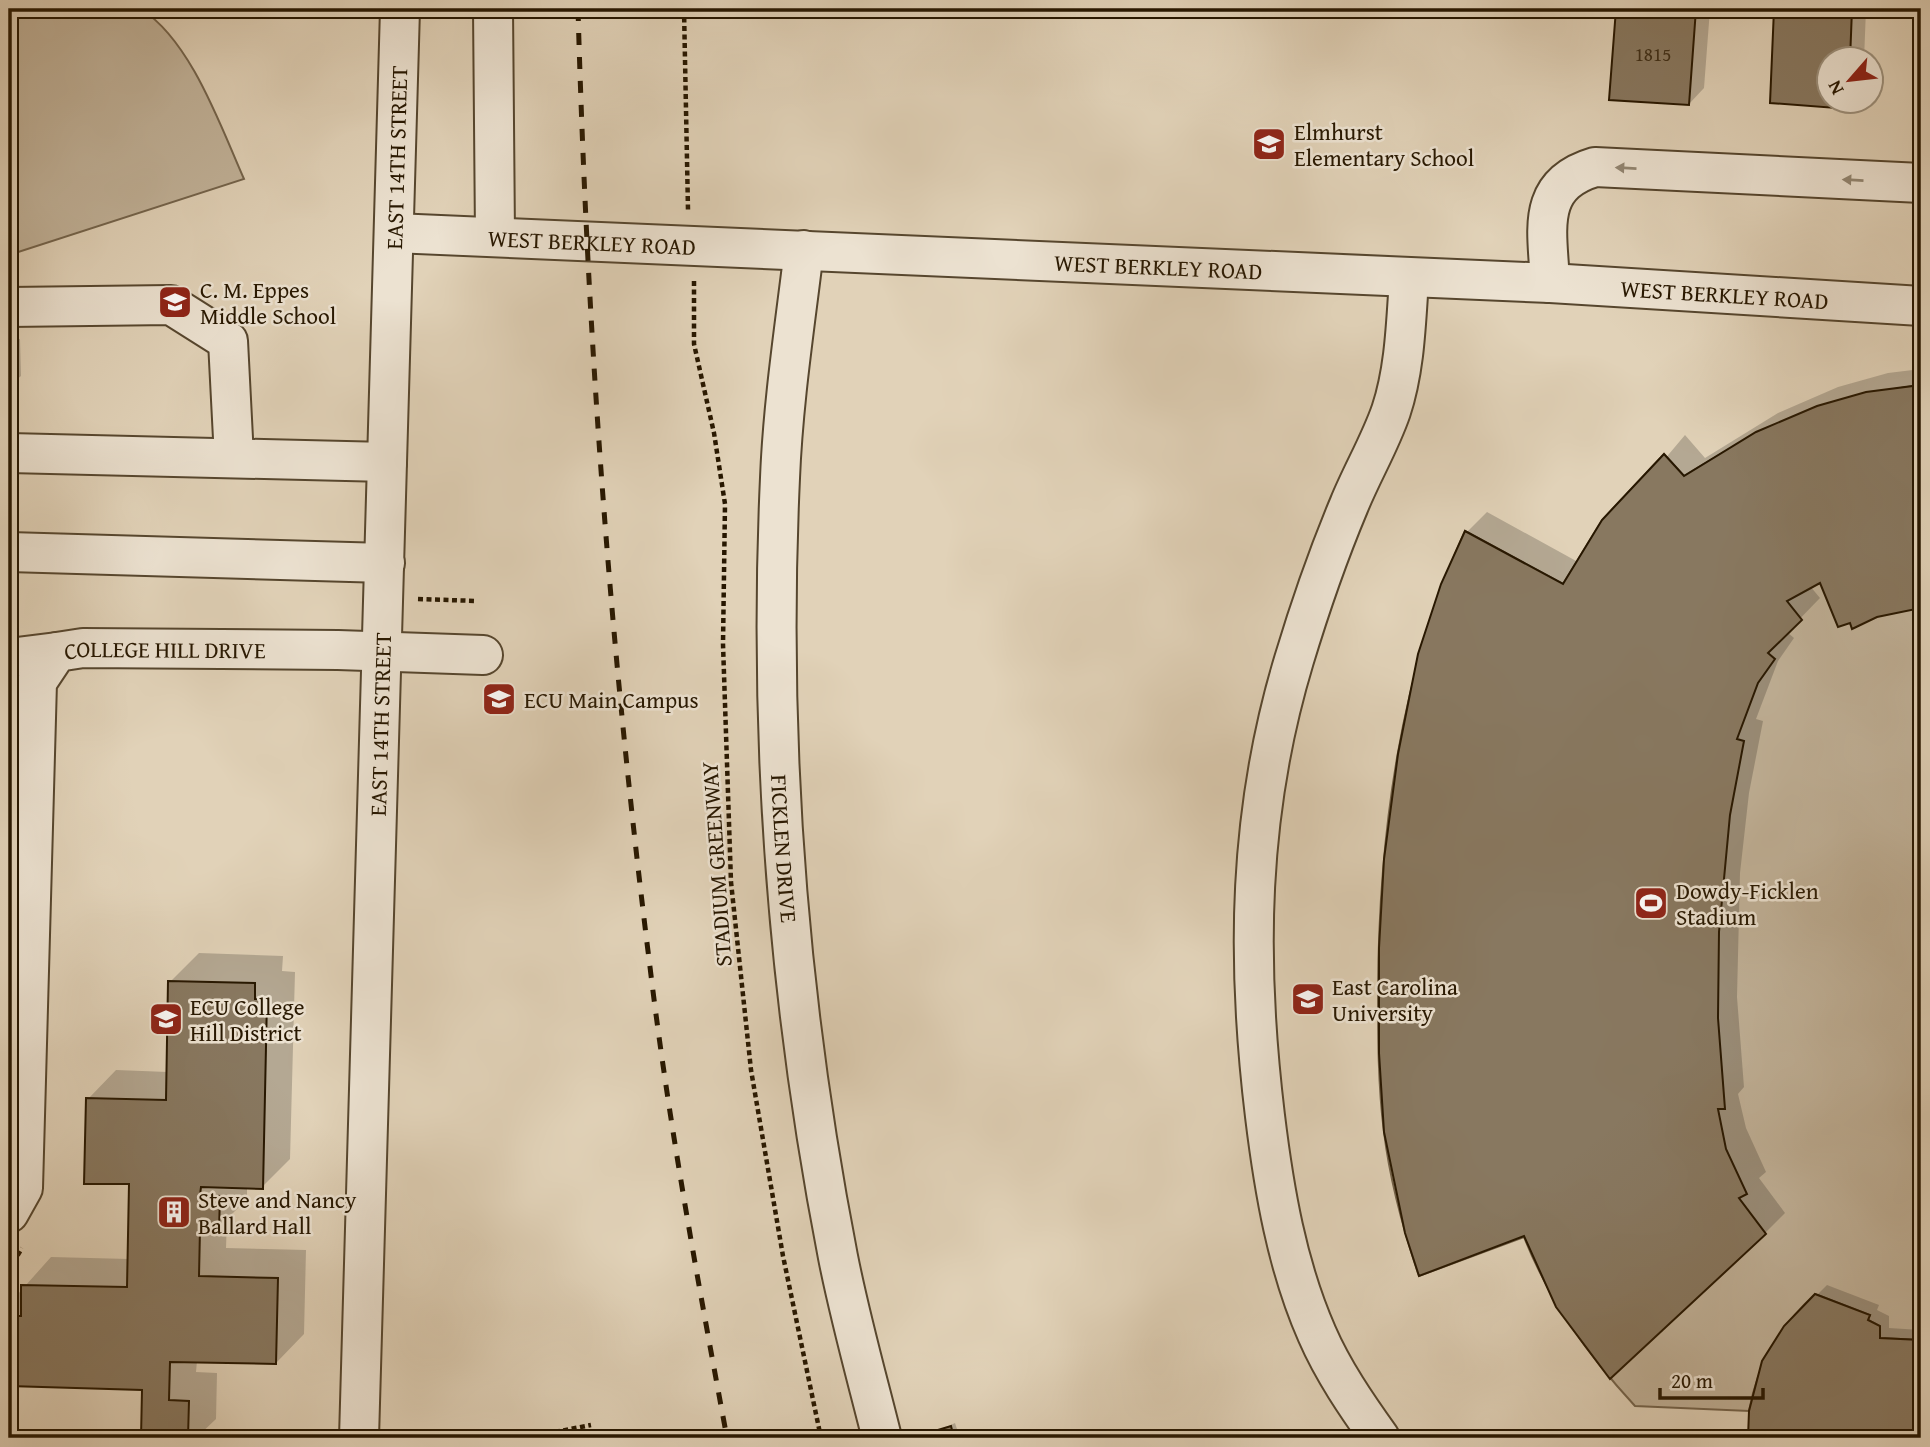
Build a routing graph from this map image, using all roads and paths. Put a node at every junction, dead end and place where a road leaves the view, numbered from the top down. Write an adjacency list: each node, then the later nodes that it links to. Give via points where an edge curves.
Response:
1 (400, 9): 6 (street, EAST 14TH STREET)
2 (493, 9): 7 (street)
3 (684, 9): 5 (path)
4 (1921, 183): 11 (street, one-way to 11, via 1595,167 1561,184 1551,202)
5 (688, 208)
6 (394, 233): 7 (street, WEST BERKLEY ROAD); 16 (street, EAST 14TH STREET)
7 (495, 236): 8 (street, WEST BERKLEY ROAD)
8 (804, 250): 9 (street, WEST BERKLEY ROAD); 27 (street, FICKLEN DRIVE, via 780,474 780,792 810,1100 839,1261)
9 (1409, 279): 11 (street, WEST BERKLEY ROAD); 28 (street, via 1391,410 1315,596 1270,753 1260,808 1253,901 1261,1085 1282,1225 1318,1336)
10 (694, 283): 26 (path, STADIUM GREENWAY, via 694,344 725,504 723,644 731,882 751,1070)
11 (1550, 284): 12 (street, WEST BERKLEY ROAD)
12 (1921, 306)
13 (9, 307): 15 (street, via 171,305 228,341)
14 (9, 453): 15 (street)
15 (234, 458): 16 (street)
16 (387, 462): 18 (street, EAST 14TH STREET)
17 (9, 552): 18 (street)
18 (385, 563): 20 (street, EAST 14TH STREET)
19 (57, 652): 20 (street, COLLEGE HILL DRIVE, via 83,648); 22 (street); 23 (street, COLLEGE HILL DRIVE, via 37,682 23,1188)
20 (382, 652): 21 (street, COLLEGE HILL DRIVE); 25 (street, EAST 14TH STREET)
21 (483, 655)
22 (9, 658)
23 (9, 1213)
24 (591, 1425): 25 (path, via 534,1436)
25 (375, 1435)
26 (821, 1438)
27 (882, 1438)
28 (1380, 1438)

